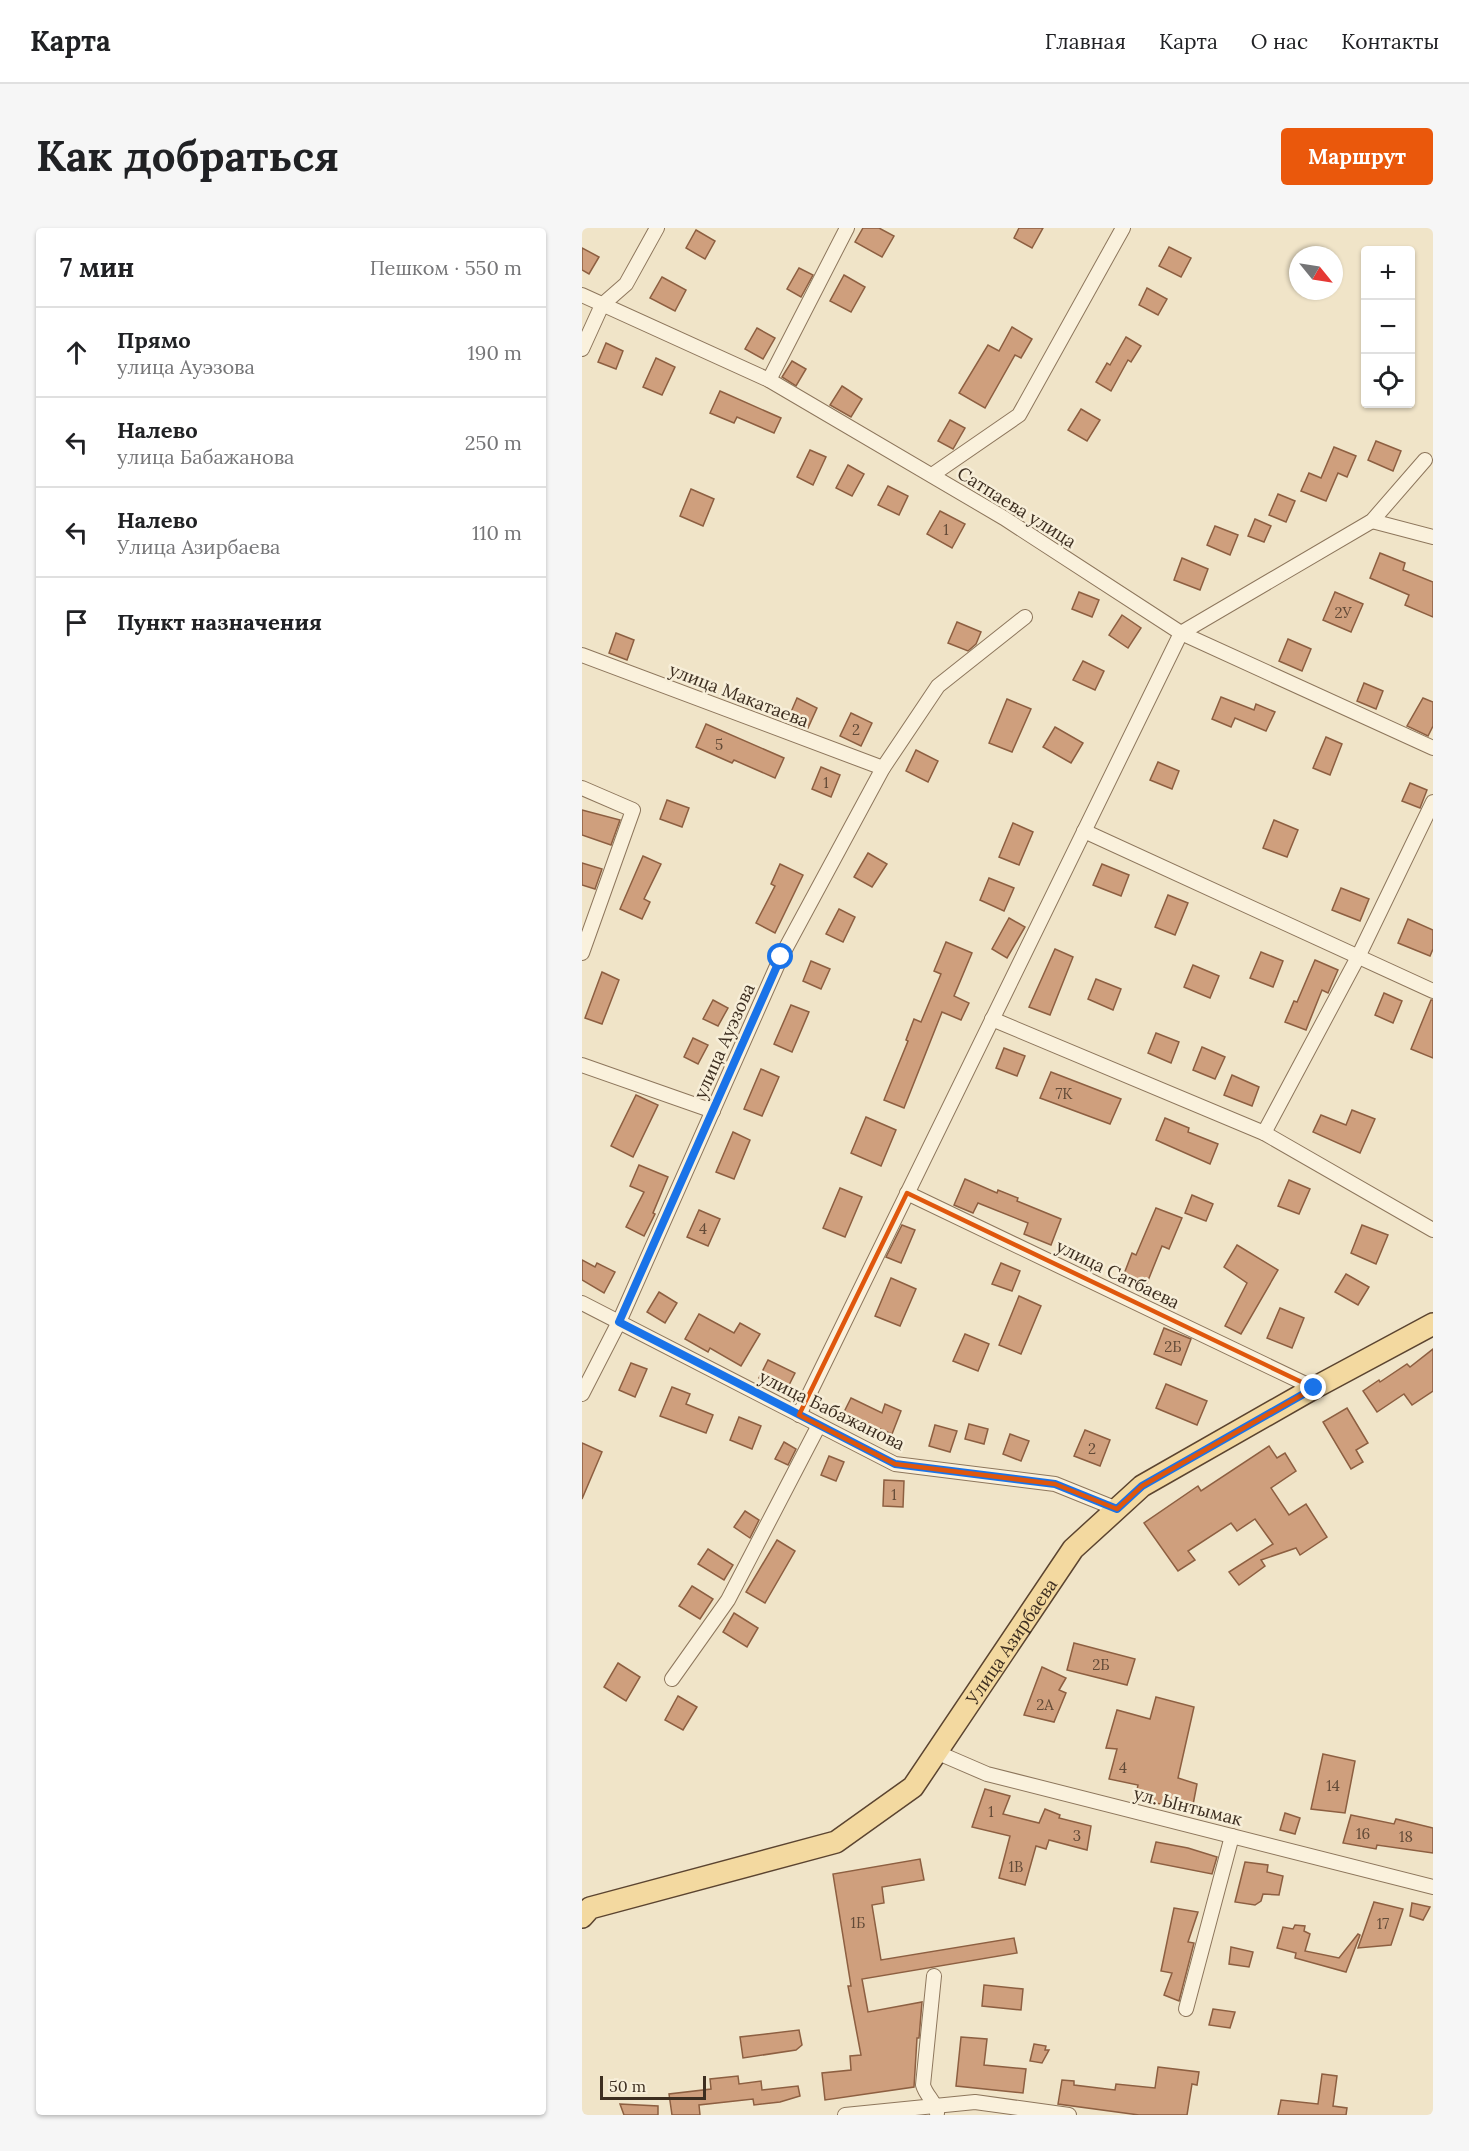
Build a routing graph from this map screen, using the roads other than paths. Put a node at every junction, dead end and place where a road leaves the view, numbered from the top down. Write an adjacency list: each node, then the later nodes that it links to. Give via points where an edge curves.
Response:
1 (657, 228): 5 (street, via 626,284)
2 (848, 228): 7 (street)
3 (1123, 228): 9 (street, via 1020,415)
4 (582, 295): 5 (street, Сатпаева улица)
5 (602, 305): 6 (street); 7 (street, Сатпаева улица)
6 (582, 349)
7 (769, 380): 9 (street, Сатпаева улица)
8 (1425, 460): 10 (street)
9 (932, 475): 13 (street, Сатпаева улица)
10 (1372, 521): 11 (street); 13 (street)
11 (1433, 537)
12 (1025, 617): 16 (street, улица Ауэзова, via 938,686)
13 (1181, 633): 15 (street, Сатпаева улица); 19 (street)
14 (582, 655): 16 (street, улица Макатаева)
15 (1433, 748)
16 (883, 768): 25 (street, улица Ауэзова, via 781,957)
17 (582, 788): 20 (street, via 633,810)
18 (1433, 802): 21 (street)
19 (1084, 831): 21 (street); 23 (street)
20 (582, 952)
21 (1358, 957): 22 (street); 26 (street)
22 (1433, 991)
23 (992, 1019): 26 (street); 27 (street)
24 (582, 1065): 25 (street)
25 (713, 1110): 30 (street, улица Ауэзова)
26 (1264, 1133): 28 (street)
27 (907, 1193): 32 (street, улица Сатбаева); 34 (street)
28 (1433, 1230)
29 (582, 1303): 30 (street, улица Бабажанова)
30 (619, 1322): 33 (street, улица Ауэзова); 34 (street, улица Бабажанова)
31 (1433, 1323): 32 (main road, Улица Азирбаева)
32 (1314, 1388): 36 (main road, Улица Азирбаева, via 1142,1486)
33 (582, 1394)
34 (799, 1415): 35 (street, улица Бабажанова)
35 (819, 1425): 36 (street, улица Бабажанова, via 895,1464 1055,1484); 37 (street, via 728,1600)
36 (1117, 1509): 38 (main road, Улица Азирбаева, via 1073,1550)
37 (672, 1679)
38 (936, 1752): 39 (street, ул. Ынтымак, via 987,1774); 41 (main road, Улица Азирбаева, via 913,1787 836,1842 590,1908)
39 (1232, 1836): 40 (street, ул. Ынтымак); 43 (street)
40 (1433, 1887)
41 (582, 1917)
42 (934, 1976): 44 (street, via 923,2085)
43 (1185, 2009)
44 (937, 2111): 45 (street); 46 (street, via 975,2102)
45 (845, 2115)
46 (1069, 2115)

